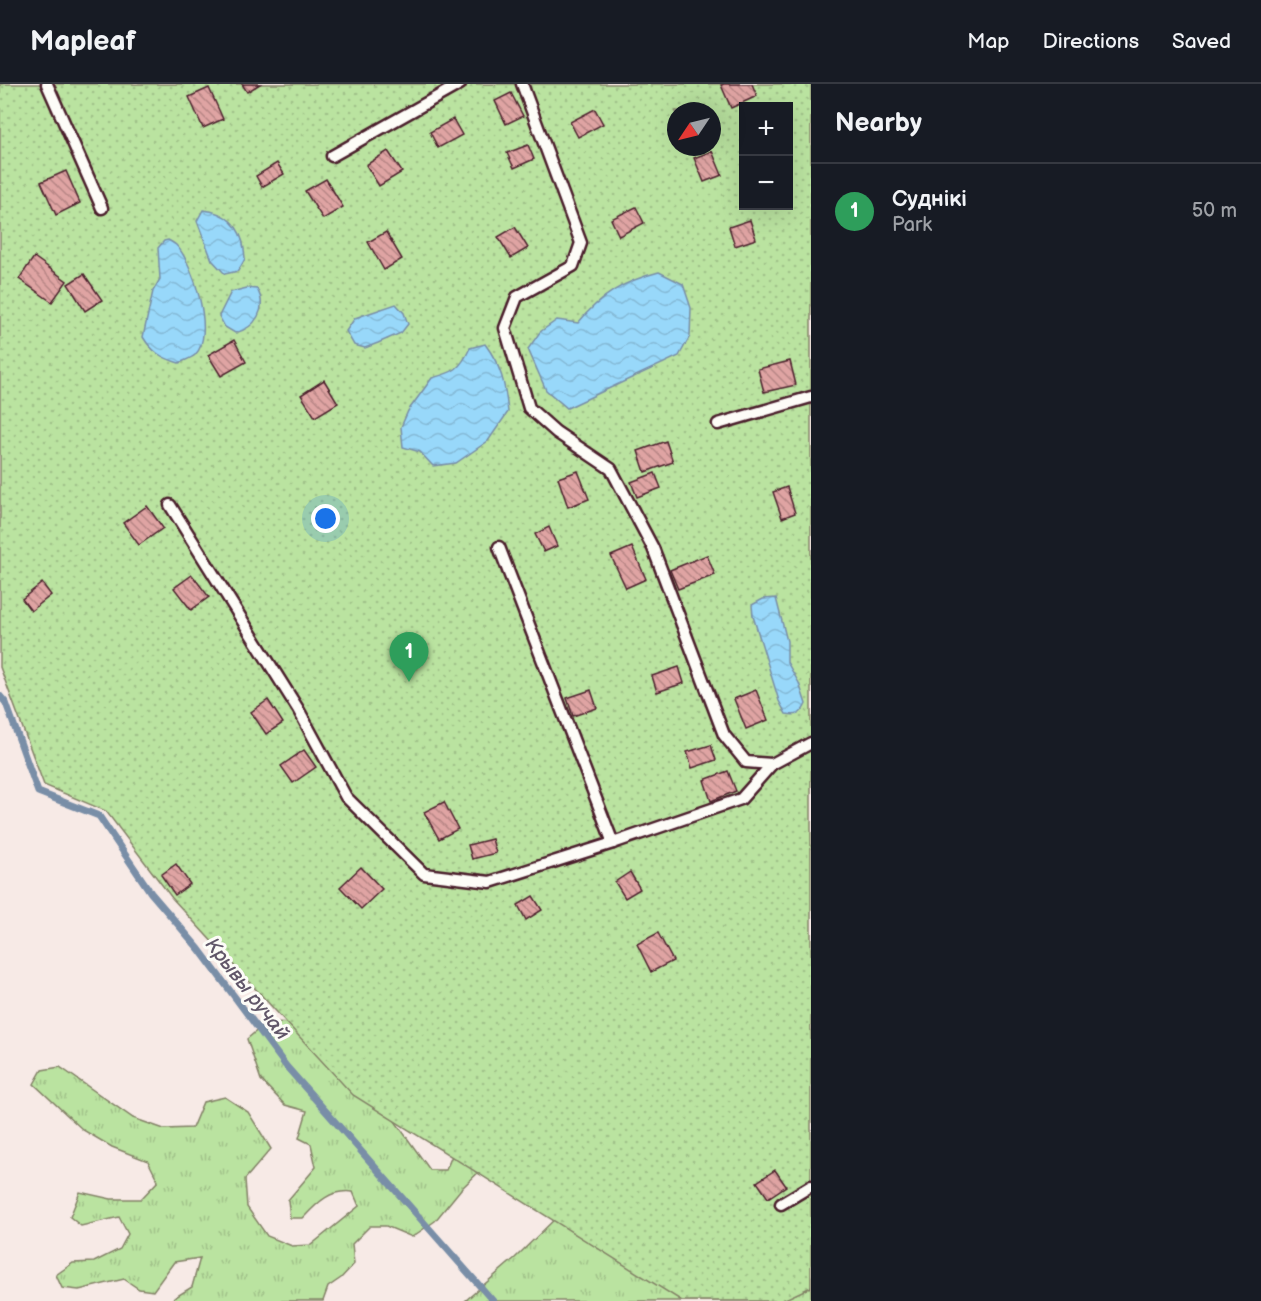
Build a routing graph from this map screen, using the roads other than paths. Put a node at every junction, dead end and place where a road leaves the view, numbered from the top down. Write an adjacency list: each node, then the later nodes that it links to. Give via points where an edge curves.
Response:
1 (47, 84): 5 (lane)
2 (460, 84): 4 (lane)
3 (522, 84): 11 (lane, via 581,243 573,266 517,297 505,328 530,408 556,432 611,469 653,548 724,735 746,762)
4 (332, 156)
5 (102, 208)
6 (811, 397): 7 (lane)
7 (718, 424)
8 (170, 505): 12 (lane, via 298,709 346,797 424,874 490,882)
9 (499, 547): 12 (lane)
10 (811, 743): 11 (lane)
11 (772, 764): 12 (lane, via 741,799)
12 (613, 843)
13 (811, 1186): 14 (lane)
14 (781, 1204)

